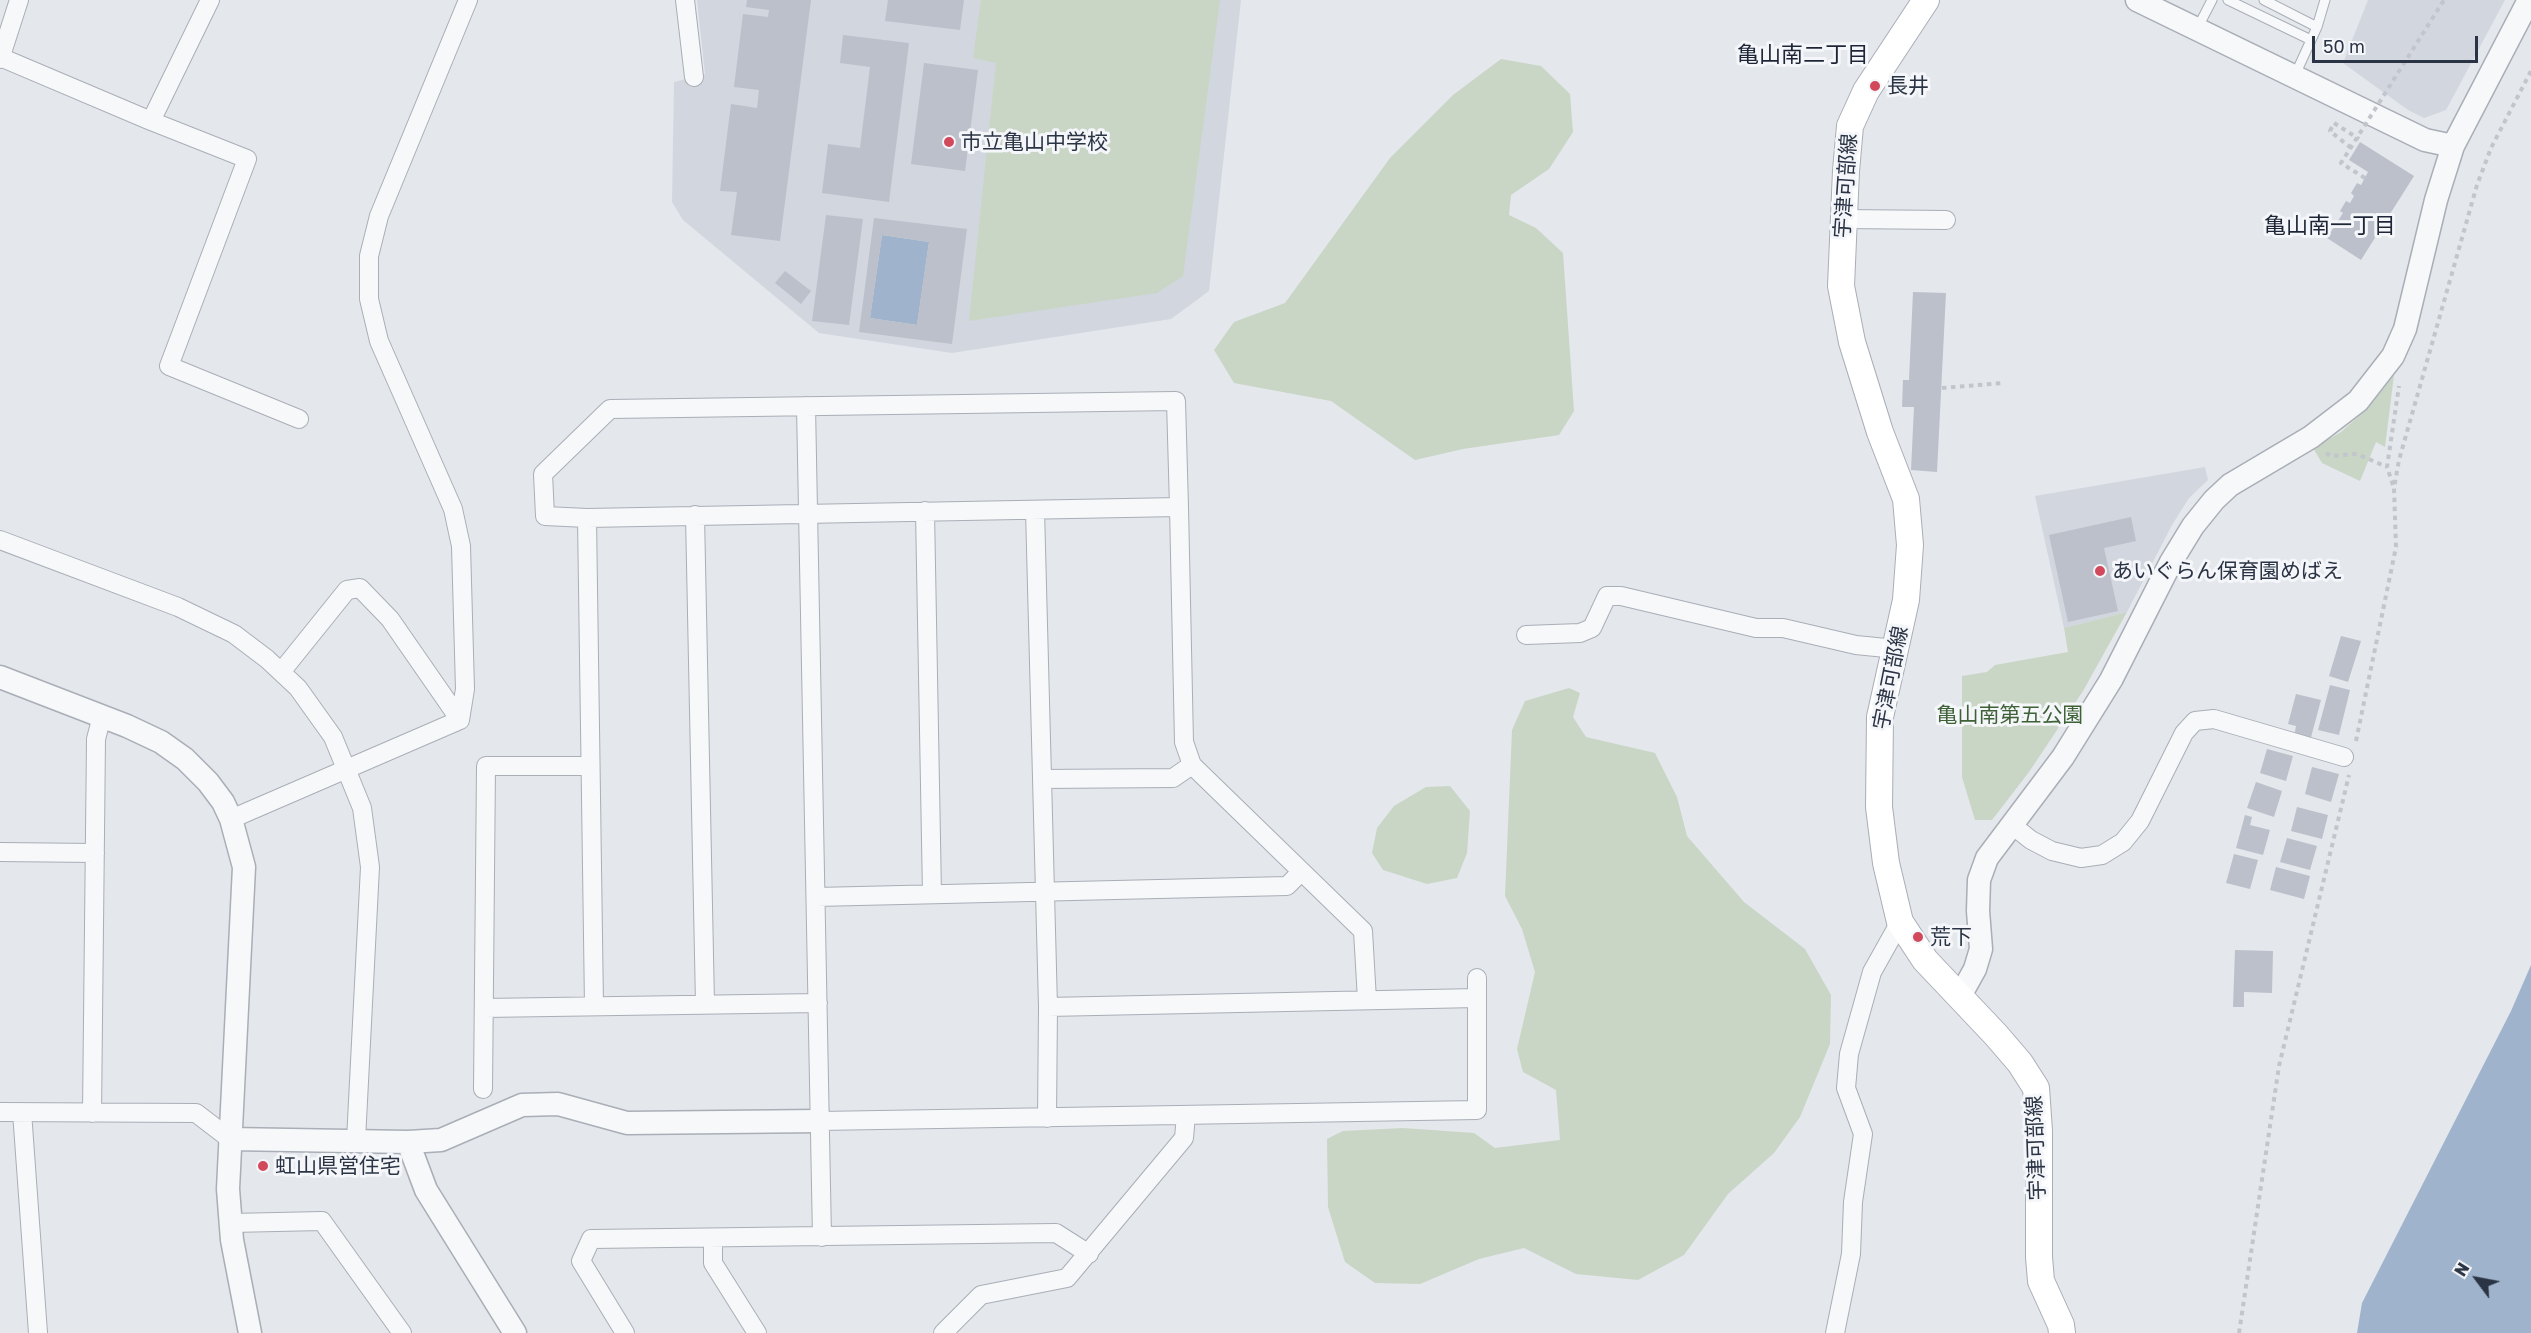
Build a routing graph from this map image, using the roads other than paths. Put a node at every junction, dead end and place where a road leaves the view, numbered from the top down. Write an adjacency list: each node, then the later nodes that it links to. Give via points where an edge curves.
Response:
1 (19, 0): 15 (street)
2 (210, 0): 18 (street)
3 (468, 0): 36 (street, via 379,216 369,256 369,299 379,341 453,509 461,546 465,689)
4 (685, 0): 17 (street)
5 (1926, 0): 20 (main road, 宇津可部線, via 1866,92 1850,126)
6 (2137, 0): 13 (street)
7 (2211, 0): 13 (lane)
8 (2228, 0): 14 (lane)
9 (2264, 0): 12 (lane)
10 (2325, 0): 12 (lane)
11 (2529, 0): 19 (street)
12 (2317, 27): 14 (lane)
13 (2198, 30): 16 (street)
14 (2312, 40): 16 (lane)
15 (0, 58): 18 (street)
16 (2295, 76): 19 (street, via 2425,140)
17 (694, 77)
18 (151, 121): 23 (street, via 247,159 169,366)
19 (2453, 146): 43 (street, via 2405,329 2393,356 2358,401 2312,437 2230,485 2200,517 2171,562 2111,680 2063,757)
20 (1844, 219): 21 (street); 32 (main road, 宇津可部線, via 1841,286 1852,342 1906,499 1910,545 1906,600)
21 (1946, 220)
22 (806, 406): 24 (street, via 1176,401); 27 (street); 29 (street, via 610,408 543,474 545,516)
23 (298, 419)
24 (1179, 507): 25 (street); 38 (street, via 1184,742)
25 (1035, 510): 26 (street); 41 (street)
26 (925, 511): 27 (street); 48 (street)
27 (808, 512): 28 (street); 49 (street)
28 (695, 515): 29 (street); 56 (street)
29 (587, 518): 39 (street)
30 (0, 540): 33 (street, via 178,607 234,634)
31 (1526, 635): 32 (street, via 1586,631 1593,628 1607,596 1621,596 1756,628 1783,628)
32 (1896, 650): 50 (main road, 宇津可部線, via 1880,717 1878,772 1886,863)
33 (281, 672): 36 (street, via 347,590 360,588 390,619); 40 (street, via 298,688 333,737)
34 (0, 677): 35 (street)
35 (102, 717): 42 (street, via 161,742 185,759 208,782); 45 (street, via 96,738)
36 (460, 720): 40 (street)
37 (2349, 758): 43 (street, via 2214,719 2195,721 2184,733 2140,821 2123,842 2102,855 2081,858 2052,851)
38 (1192, 765): 41 (street, via 1173,778); 46 (street)
39 (590, 766): 57 (street); 59 (street, via 486,766)
40 (346, 769): 42 (street); 68 (street, via 362,808 370,867)
41 (1042, 779): 47 (street)
42 (231, 819): 67 (street, via 244,867)
43 (2012, 825): 52 (street, via 1987,858 1979,880 1981,949)
44 (0, 852): 45 (street)
45 (95, 853): 63 (street)
46 (1301, 872): 47 (street, via 1287,886); 54 (street, via 1363,931)
47 (1045, 892): 48 (street); 58 (street)
48 (932, 894): 49 (street)
49 (816, 897): 55 (street)
50 (1900, 922): 52 (main road, 宇津可部線, via 1925,960); 81 (street, via 1872,972 1849,1054 1846,1088 1863,1134 1853,1202 1851,1254)
51 (1477, 978): 53 (street)
52 (1960, 996): 82 (main road, 宇津可部線, via 2020,1063 2036,1088 2039,1257 2042,1281)
53 (1477, 998): 54 (street); 64 (street, via 1477,1110)
54 (1367, 1000): 58 (street)
55 (818, 1003): 56 (street); 66 (street)
56 (705, 1004): 57 (street)
57 (594, 1006): 59 (street)
58 (1048, 1007): 65 (street)
59 (484, 1008): 60 (street)
60 (483, 1089)
61 (0, 1112): 62 (street)
62 (22, 1112): 63 (street); 74 (street)
63 (92, 1113): 67 (street, via 196,1113)
64 (1186, 1115): 65 (street); 73 (street, via 1184,1138)
65 (1047, 1118): 66 (street)
66 (820, 1121): 69 (street, via 627,1122 558,1104 522,1105 441,1140); 71 (street)
67 (230, 1139): 68 (street); 70 (street)
68 (356, 1140): 69 (street)
69 (408, 1142): 77 (street, via 426,1190)
70 (231, 1223): 75 (street); 76 (street, via 322,1221)
71 (822, 1237): 72 (street); 73 (street, via 1056,1233)
72 (713, 1238): 78 (street, via 591,1239 581,1260); 79 (street, via 713,1263)
73 (1089, 1254): 80 (street, via 1067,1278 981,1295)
74 (38, 1333)
75 (250, 1333)
76 (402, 1333)
77 (514, 1333)
78 (625, 1333)
79 (757, 1333)
80 (943, 1333)
81 (1835, 1333)
82 (2062, 1333)

